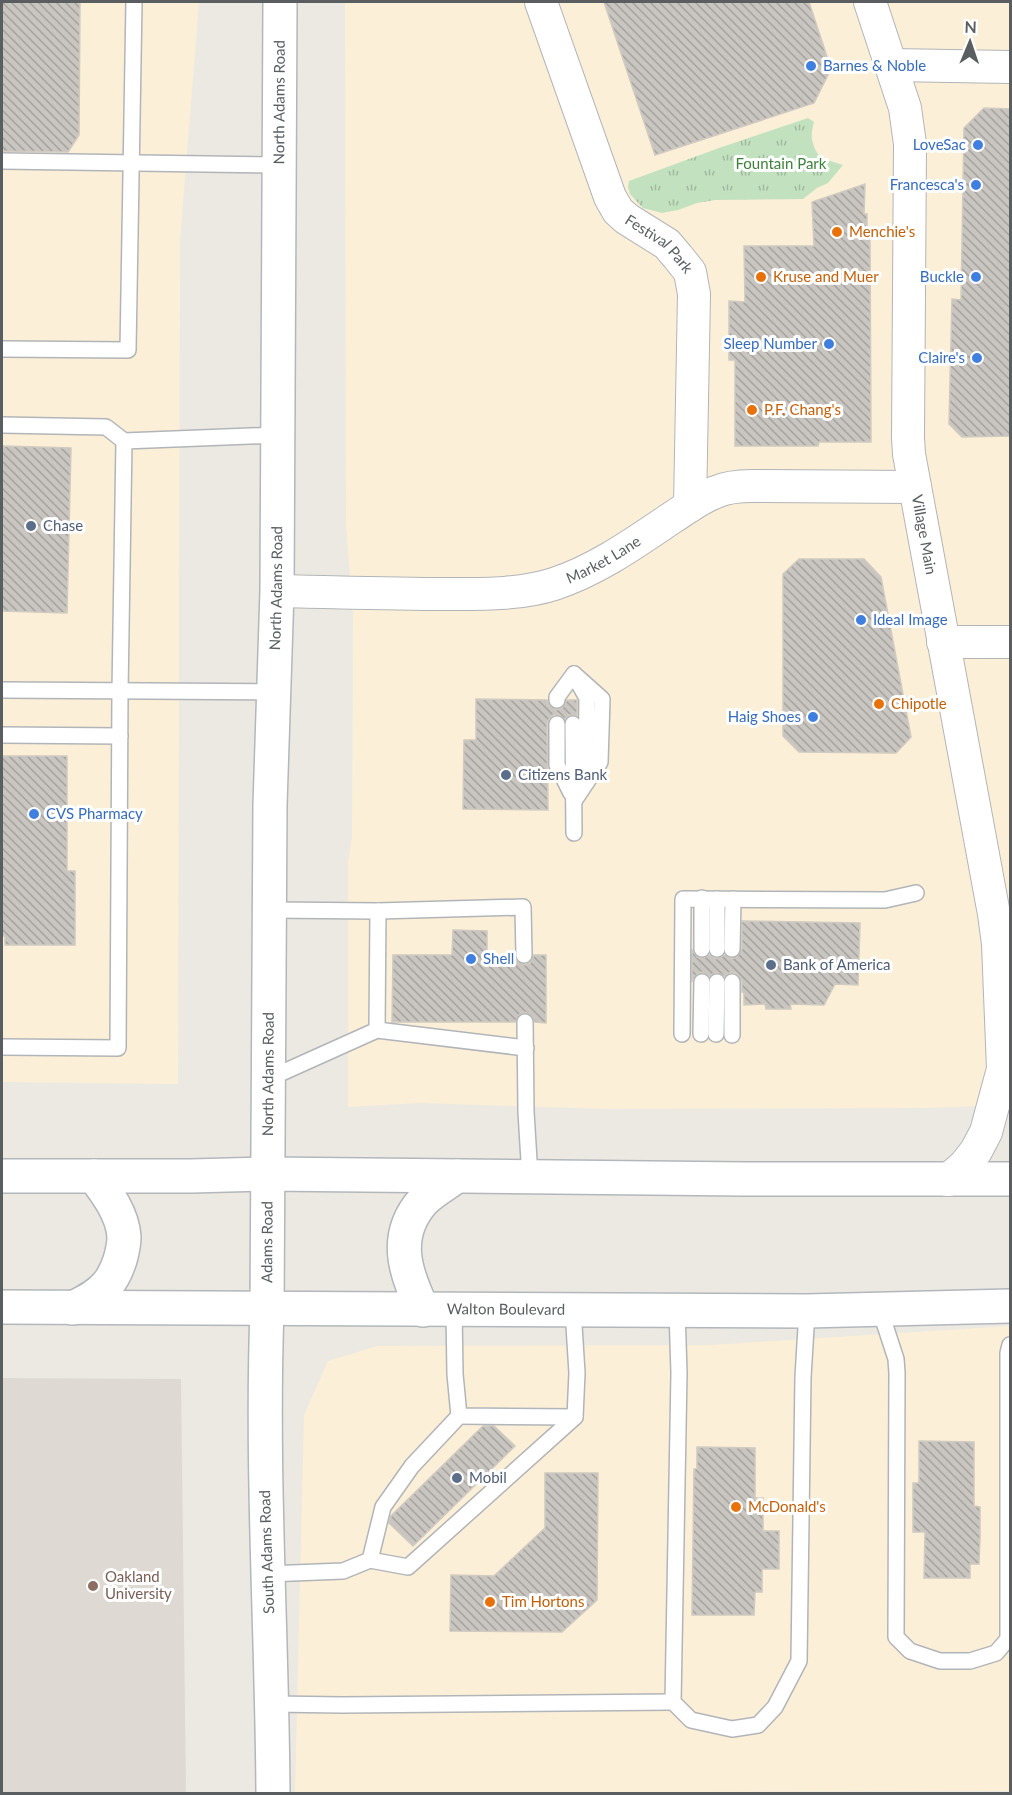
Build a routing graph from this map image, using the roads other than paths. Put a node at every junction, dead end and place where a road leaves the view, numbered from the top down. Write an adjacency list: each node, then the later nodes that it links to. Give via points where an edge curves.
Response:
1 (134, 2): 8 (lane)
2 (280, 2): 9 (main road, North Adams Road)
3 (541, 2): 15 (street, Festival Park, via 610,197 618,211 666,244 690,272 694,294)
4 (870, 2): 5 (street, Village Main)
5 (891, 65): 6 (street); 14 (street, Village Main, via 905,108 910,144 908,438)
6 (1011, 67)
7 (2, 161): 8 (lane)
8 (131, 163): 9 (lane); 10 (lane, via 128,350)
9 (279, 165): 12 (main road, North Adams Road)
10 (2, 349)
11 (2, 425): 13 (lane, via 106,427)
12 (277, 435): 13 (lane); 16 (main road, North Adams Road)
13 (124, 441): 21 (lane)
14 (915, 487): 15 (street, Market Lane, via 737,487 716,491); 17 (street, Village Main)
15 (690, 506): 16 (street, Market Lane, via 580,574 529,590 472,594)
16 (277, 591): 22 (main road, North Adams Road)
17 (944, 642): 18 (street); 41 (street, Village Main, via 994,914)
18 (1011, 642)
19 (574, 674): 23 (lane); 24 (lane); 28 (lane, via 602,699 600,762)
20 (2, 690): 21 (lane)
21 (120, 692): 22 (lane); 27 (lane)
22 (273, 692): 32 (main road, North Adams Road)
23 (557, 700)
24 (573, 700)
25 (565, 724): 28 (lane)
26 (2, 735): 27 (lane)
27 (120, 736): 39 (lane, via 118,1048)
28 (574, 801): 29 (lane)
29 (574, 833)
30 (916, 893): 31 (lane, via 885,900)
31 (717, 899): 31 (lane, via 717,949); 37 (lane, via 684,899)
32 (270, 910): 33 (lane); 42 (main road, North Adams Road)
33 (378, 911): 34 (lane, via 523,907); 36 (lane)
34 (524, 955)
35 (525, 1022): 40 (lane)
36 (377, 1030): 40 (lane); 42 (lane)
37 (682, 1034)
38 (717, 1034): 38 (lane, via 717,982)
39 (2, 1047)
40 (526, 1048): 47 (lane)
41 (1007, 1074): 49 (street, Village Main, via 976,1151)
42 (268, 1079): 43 (main road, North Adams Road)
43 (267, 1174): 45 (main road); 46 (main road); 53 (main road, Adams Road)
44 (2, 1176): 45 (main road)
45 (94, 1176): 52 (main road, via 121,1221 122,1252 107,1285)
46 (457, 1176): 47 (main road); 54 (main road, via 423,1201 409,1223 404,1245 410,1280)
47 (530, 1177): 49 (main road)
48 (1011, 1179): 49 (main road)
49 (948, 1180)
50 (1011, 1306): 57 (main road, Walton Boulevard)
51 (2, 1308): 52 (main road, Walton Boulevard)
52 (73, 1308): 53 (main road, Walton Boulevard)
53 (267, 1310): 54 (main road, Walton Boulevard); 63 (main road, South Adams Road)
54 (439, 1310): 55 (main road, Walton Boulevard); 60 (lane, via 455,1374)
55 (573, 1310): 56 (main road, Walton Boulevard); 61 (lane)
56 (677, 1310): 58 (main road, Walton Boulevard); 64 (lane)
57 (880, 1310): 58 (main road, Walton Boulevard); 59 (lane, via 897,1373 896,1637 910,1651 940,1661 970,1661 996,1653 1008,1639)
58 (807, 1311): 64 (lane, via 799,1661 775,1707 758,1725 732,1729 691,1720)
59 (1011, 1345)
60 (459, 1416): 61 (lane); 62 (lane, via 412,1466 383,1508)
61 (575, 1417): 62 (lane, via 408,1567)
62 (370, 1560): 63 (lane, via 343,1571)
63 (267, 1574): 65 (main road, South Adams Road)
64 (673, 1702): 65 (lane)
65 (272, 1704): 66 (main road, South Adams Road)
66 (273, 1794)

